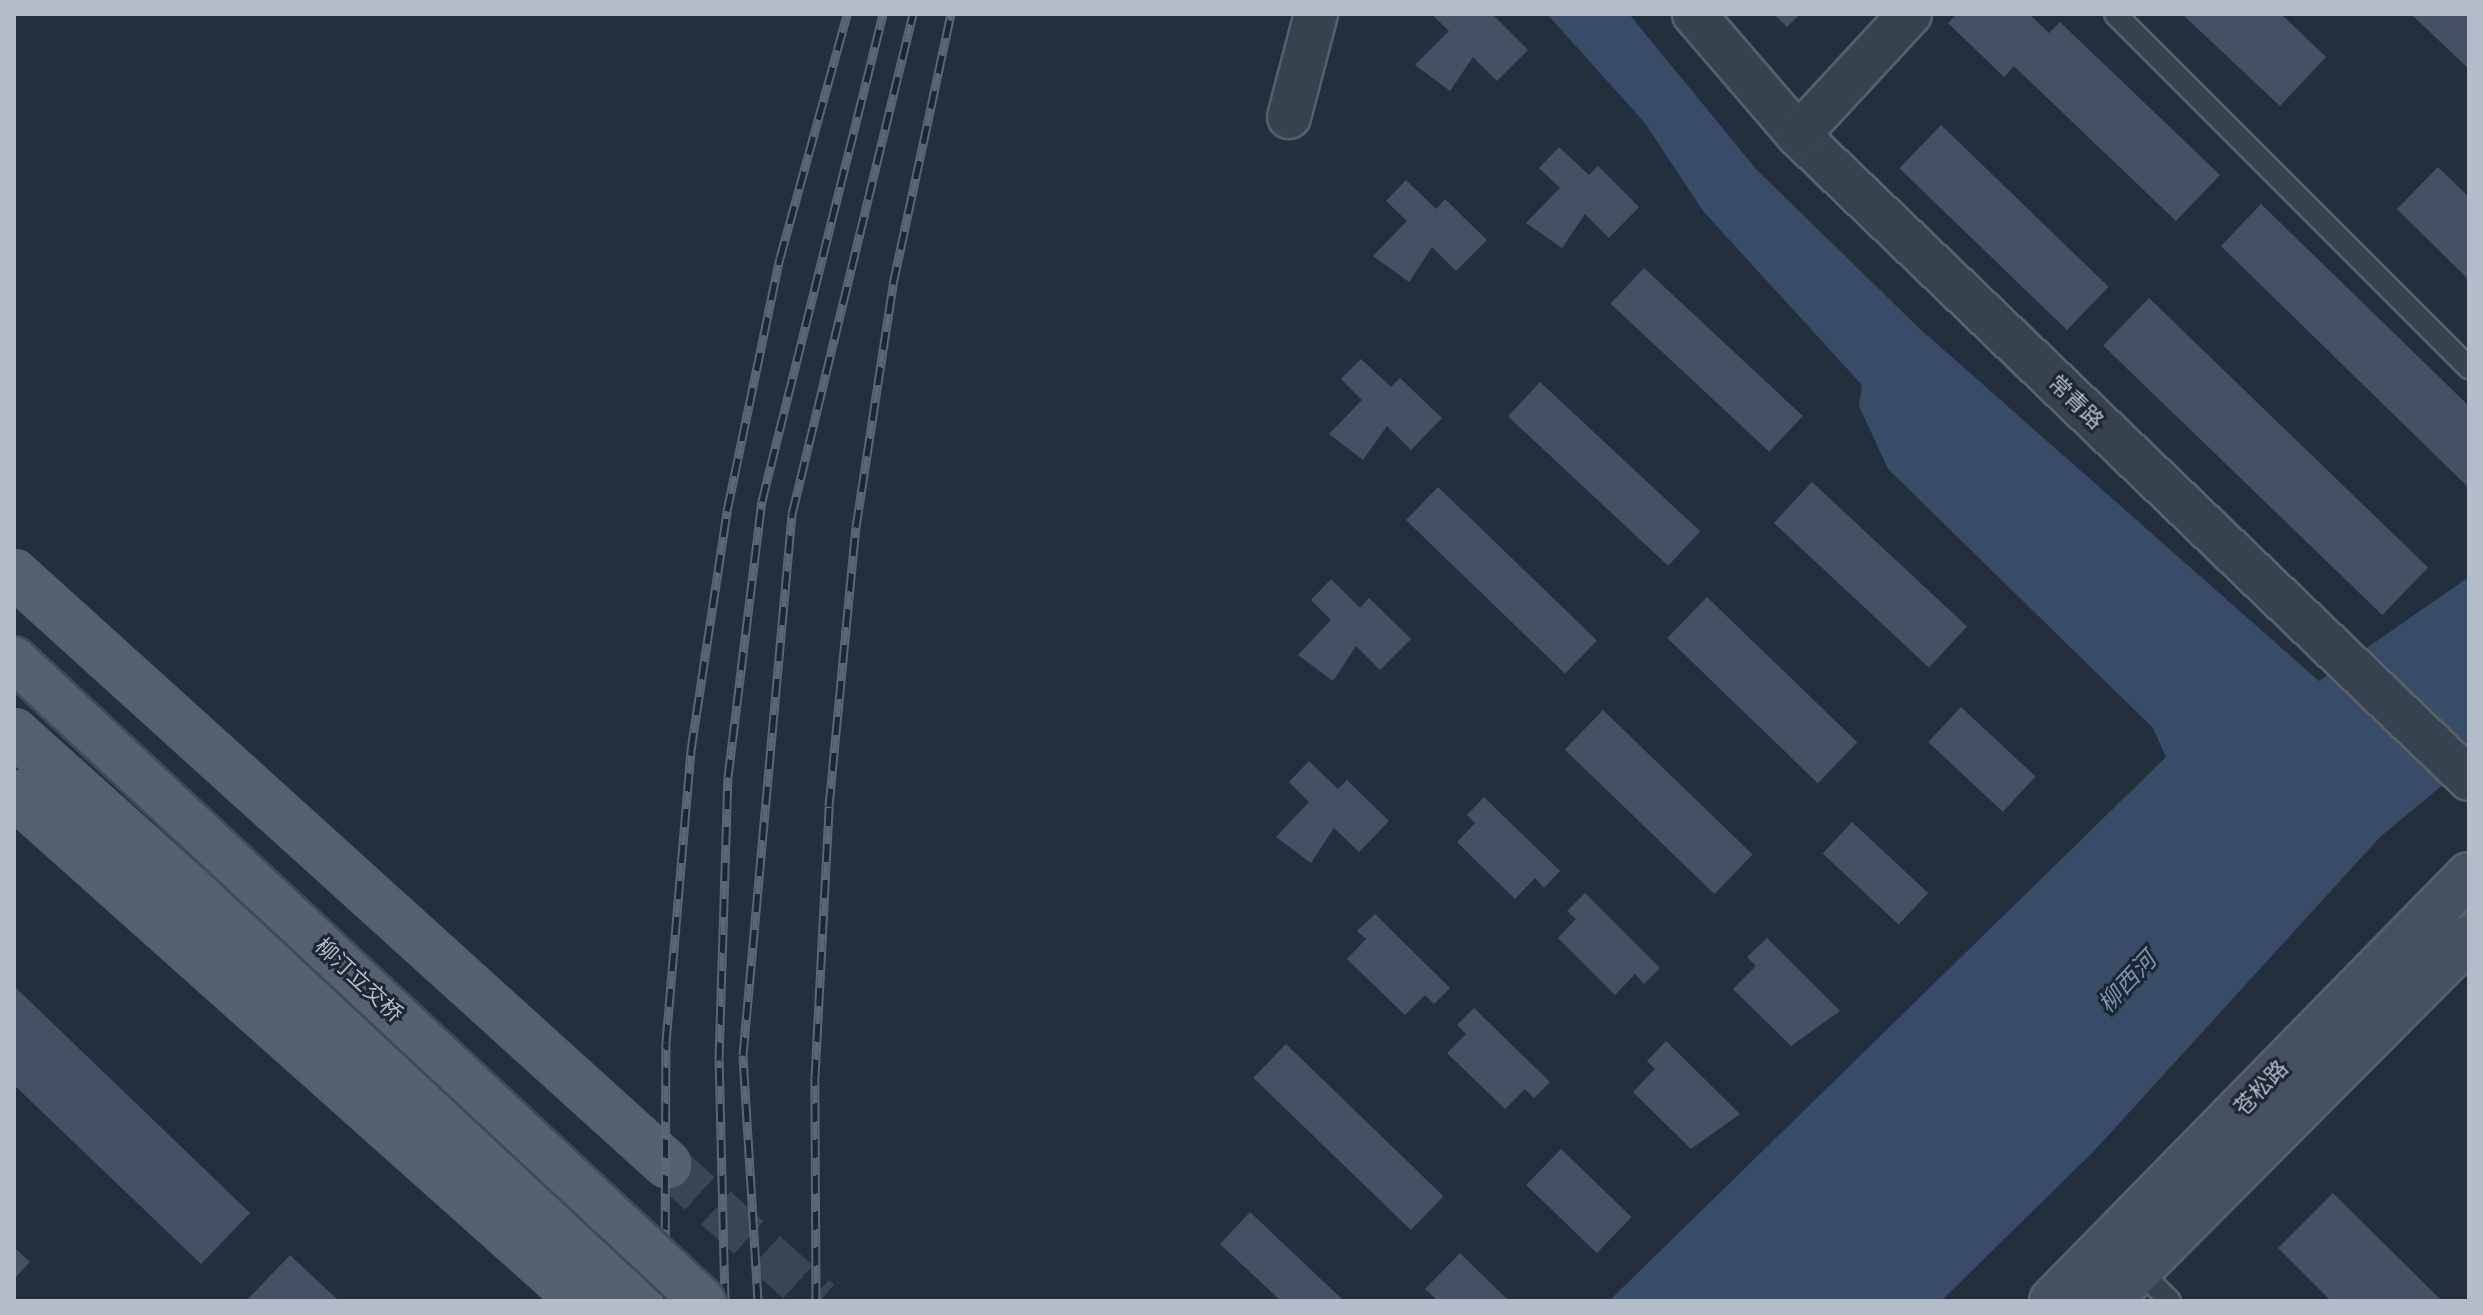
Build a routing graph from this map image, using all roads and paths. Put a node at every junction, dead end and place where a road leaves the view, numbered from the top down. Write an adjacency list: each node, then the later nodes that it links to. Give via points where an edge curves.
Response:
1 (1316, 14): 5 (street)
2 (1694, 14): 6 (street, 常青路)
3 (1910, 14): 6 (street)
4 (2115, 14): 7 (lane)
5 (1289, 117)
6 (1798, 135): 11 (street, 常青路)
7 (2469, 368)
8 (14, 573): 15 (main road)
9 (14, 659): 19 (main road, 柳汀立交桥, bridge)
10 (14, 732): 18 (main road, 柳汀立交桥)
11 (2469, 779)
12 (15, 798): 17 (main road)
13 (2469, 875): 20 (main road, 苍松路)
14 (2469, 938): 16 (main road, 苍松路)
15 (667, 1164)
16 (2139, 1270): 21 (main road, 苍松路); 22 (lane)
17 (582, 1301)
18 (646, 1301)
19 (703, 1301)
20 (2052, 1301)
21 (2108, 1301)
22 (2170, 1301)

